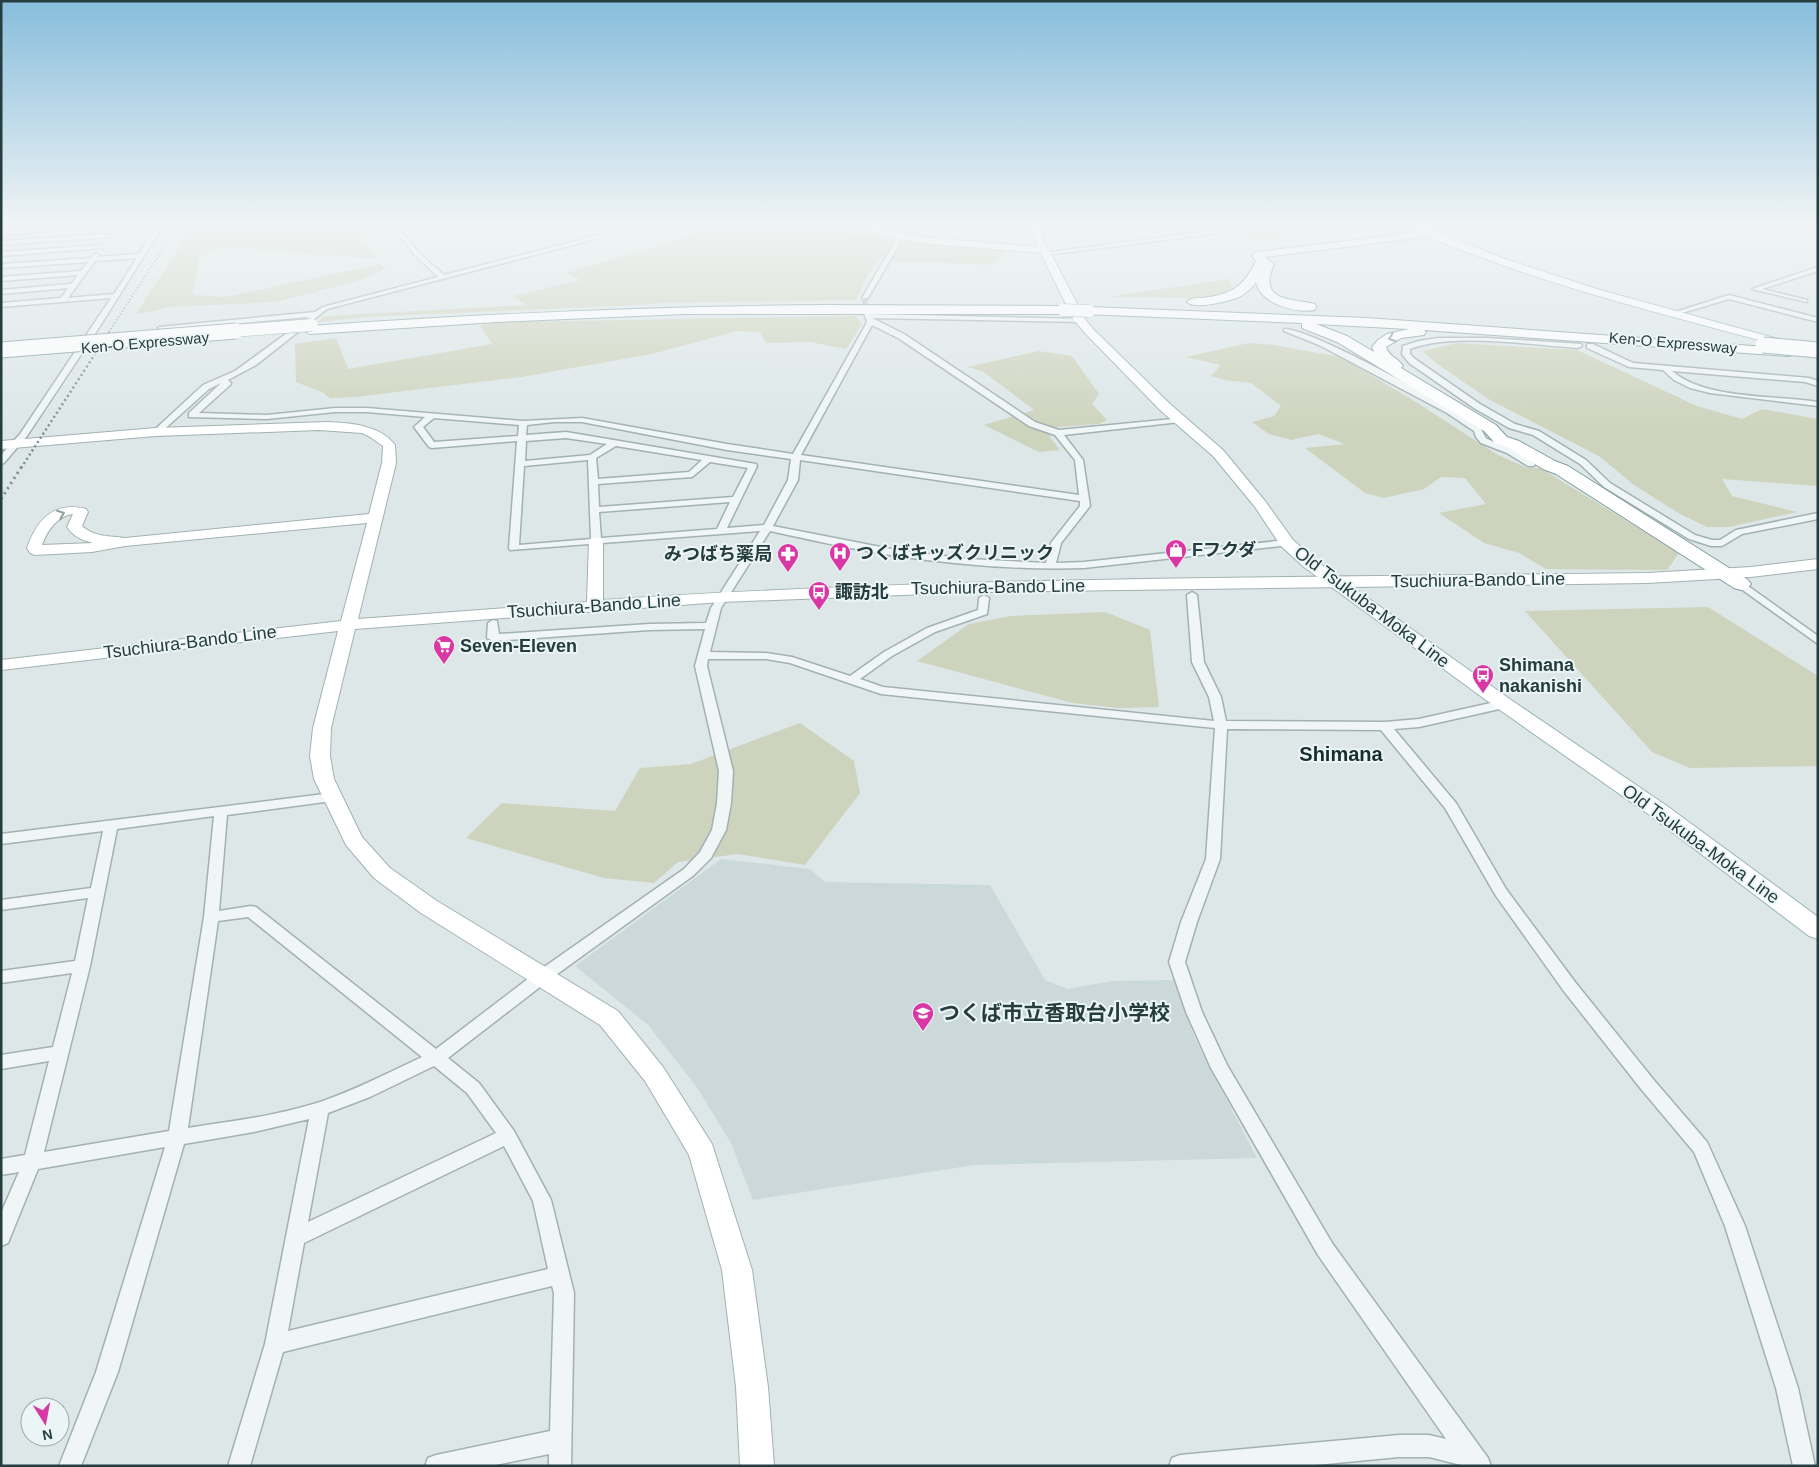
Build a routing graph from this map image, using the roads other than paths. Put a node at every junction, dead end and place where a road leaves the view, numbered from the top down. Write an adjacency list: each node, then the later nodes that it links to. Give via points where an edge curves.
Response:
1 (68, 292): 12 (street)
2 (118, 292): 10 (street)
3 (386, 292): 20 (street, via 326,308)
4 (868, 292): 11 (street)
5 (1074, 292): 15 (main road, Old Tsukuba-Moka Line)
6 (1240, 292): 15 (highway, via 1225,298)
7 (1265, 292): 21 (highway, via 1306,307)
8 (1613, 292): 17 (main road)
9 (1775, 292): 16 (street, via 1808,300)
10 (116, 296): 12 (street); 44 (street)
11 (865, 298)
12 (62, 301): 13 (street)
13 (1, 305)
14 (1063, 307): 15 (highway, bridge); 20 (highway, Ken-O Expressway, via 683,310); 20 (highway, Ken-O Expressway, via 810,304)
15 (1086, 310): 18 (street); 21 (highway, Ken-O Expressway, via 1327,314); 26 (highway, Ken-O Expressway, via 1367,322); 39 (main road, Old Tsukuba-Moka Line, via 1120,363); 53 (highway, via 1266,319 1325,331 1466,412 1501,440)
16 (1778, 310): 17 (street, via 1729,297); 19 (street)
17 (1679, 312): 28 (main road)
18 (868, 316): 42 (street, via 1032,424); 47 (street)
19 (1818, 320)
20 (313, 323): 22 (street); 27 (highway, Ken-O Expressway, bridge); 29 (highway, Ken-O Expressway); 35 (street, via 253,364)
21 (1533, 327): 26 (highway, Ken-O Expressway)
22 (161, 328)
23 (1286, 330): 34 (street, via 1322,344)
24 (1578, 346): 30 (street, via 1463,339 1429,341 1406,348 1406,354)
25 (1590, 346): 31 (street, via 1632,365)
26 (1759, 347): 28 (highway, Ken-O Expressway, bridge); 28 (highway, Ken-O Expressway, via 1788,352); 53 (highway, one-way to 53, via 1452,330 1412,332 1382,342 1379,351 1388,361 1471,412 1528,439 1536,451)
27 (1, 350)
28 (1818, 351)
29 (1, 356)
30 (1422, 368): 32 (street); 58 (street, via 1477,406 1512,426 1536,433 1567,452 1607,485 1702,541 1722,542 1739,532)
31 (1665, 368): 36 (street, via 1806,380); 37 (street, via 1670,376 1709,392)
32 (1407, 369)
33 (1388, 371): 34 (street)
34 (1375, 373): 52 (street, via 1450,411 1478,430 1484,441)
35 (221, 380): 38 (street, via 228,383 192,415 267,417 367,410); 41 (street, via 197,394)
36 (1818, 384)
37 (1818, 404)
38 (431, 417): 40 (street); 43 (street, via 418,427 432,445)
39 (1180, 420): 42 (street); 65 (main road, Old Tsukuba-Moka Line, via 1218,453)
40 (523, 423): 43 (street); 47 (street, via 582,420 726,447)
41 (156, 432): 44 (main road); 59 (main road, via 319,426 346,427 373,434 385,440 390,452 390,463)
42 (1058, 433): 56 (street, via 1079,460)
43 (520, 438): 45 (street, via 566,435); 51 (street)
44 (16, 443): 46 (main road); 50 (street)
45 (615, 443): 48 (street); 49 (street)
46 (1, 445)
47 (796, 456): 56 (street); 60 (street, via 793,480)
48 (592, 457): 51 (street); 54 (street)
49 (708, 459): 54 (street, via 692,474); 55 (street, via 753,466)
50 (1, 461)
51 (519, 464): 63 (street, via 514,548)
52 (1531, 464)
53 (1562, 470): 70 (highway)
54 (593, 482): 57 (street)
55 (737, 499): 57 (street); 61 (street)
56 (1085, 499): 68 (street, via 1085,506 1056,543)
57 (594, 510): 63 (street)
58 (1818, 516)
59 (374, 518): 64 (main road); 78 (main road)
60 (767, 528): 61 (street); 68 (street, via 896,554); 74 (street)
61 (720, 532): 63 (street)
62 (81, 533): 64 (main road, via 99,540); 66 (main road, via 75,542); 66 (main road, one-way to 62, via 34,548 56,514 80,511 74,527)
63 (596, 540): 75 (main road)
64 (124, 542): 66 (main road)
65 (1287, 543): 68 (street); 71 (main road, Old Tsukuba-Moka Line)
66 (54, 550)
67 (1818, 564): 70 (main road, Tsuchiura-Bando Line)
68 (1050, 566)
69 (1818, 576): 70 (main road, Tsuchiura-Bando Line)
70 (1734, 579): 71 (main road, Tsuchiura-Bando Line, via 1665,588); 79 (street)
71 (1343, 588): 72 (main road, Tsuchiura-Bando Line); 74 (main road, Tsuchiura-Bando Line, via 979,587); 84 (main road, Old Tsukuba-Moka Line)
72 (1192, 595): 73 (main road, Tsuchiura-Bando Line); 85 (street, via 1198,662 1215,697)
73 (984, 598): 74 (main road, Tsuchiura-Bando Line); 83 (street, via 983,612 931,630 888,654)
74 (719, 603): 75 (main road, Tsuchiura-Bando Line); 76 (main road, Tsuchiura-Bando Line); 77 (street)
75 (595, 605): 78 (main road, Tsuchiura-Bando Line)
76 (493, 623): 77 (street, via 493,638); 78 (main road, Tsuchiura-Bando Line)
77 (712, 626): 80 (street)
78 (346, 631): 81 (main road, Tsuchiura-Bando Line); 82 (main road, Tsuchiura-Bando Line); 87 (main road, via 320,743 324,779)
79 (1815, 637)
80 (703, 655): 83 (street, via 766,656 792,660); 96 (street, via 701,666 726,771 719,830 706,855 689,872)
81 (1, 665)
82 (1, 675)
83 (853, 679): 85 (street, via 880,690)
84 (1504, 704): 86 (street, via 1419,723); 94 (main road, Old Tsukuba-Moka Line, via 1659,811)
85 (1221, 725): 86 (street); 111 (street, via 1213,859 1177,962 1194,1012 1220,1068 1325,1249)
86 (1385, 726): 118 (street, via 1451,806 1501,892 1569,986 1701,1147 1735,1226 1787,1388)
87 (332, 797): 88 (street); 96 (main road, via 353,840 382,873 429,907)
88 (221, 810): 89 (street); 93 (street)
89 (111, 824): 90 (street); 91 (street)
90 (1, 839)
91 (98, 892): 92 (street); 95 (street)
92 (1, 905)
93 (211, 917): 99 (street, via 251,911); 103 (street)
94 (1818, 930)
95 (82, 966): 97 (street); 98 (street)
96 (543, 976): 99 (street); 116 (main road, via 609,1018 654,1074 702,1152 737,1270 752,1386)
97 (1, 978)
98 (59, 1053): 100 (street); 104 (street)
99 (437, 1058): 101 (street); 102 (street, via 473,1088)
100 (1, 1062)
101 (320, 1109): 103 (street); 107 (street)
102 (508, 1136): 107 (street); 108 (street, via 542,1200)
103 (177, 1139): 104 (street); 112 (street, via 107,1372)
104 (32, 1162): 105 (street); 106 (street)
105 (1, 1167)
106 (1, 1237)
107 (295, 1238): 109 (street)
108 (561, 1275): 109 (street); 110 (street, via 564,1293)
109 (275, 1344): 113 (street)
110 (561, 1440): 114 (street); 115 (street)
111 (1476, 1461): 117 (street, via 1429,1446 1399,1446)
112 (70, 1466)
113 (239, 1466)
114 (436, 1466)
115 (560, 1466)
116 (757, 1466)
117 (1180, 1466)
118 (1804, 1466)

